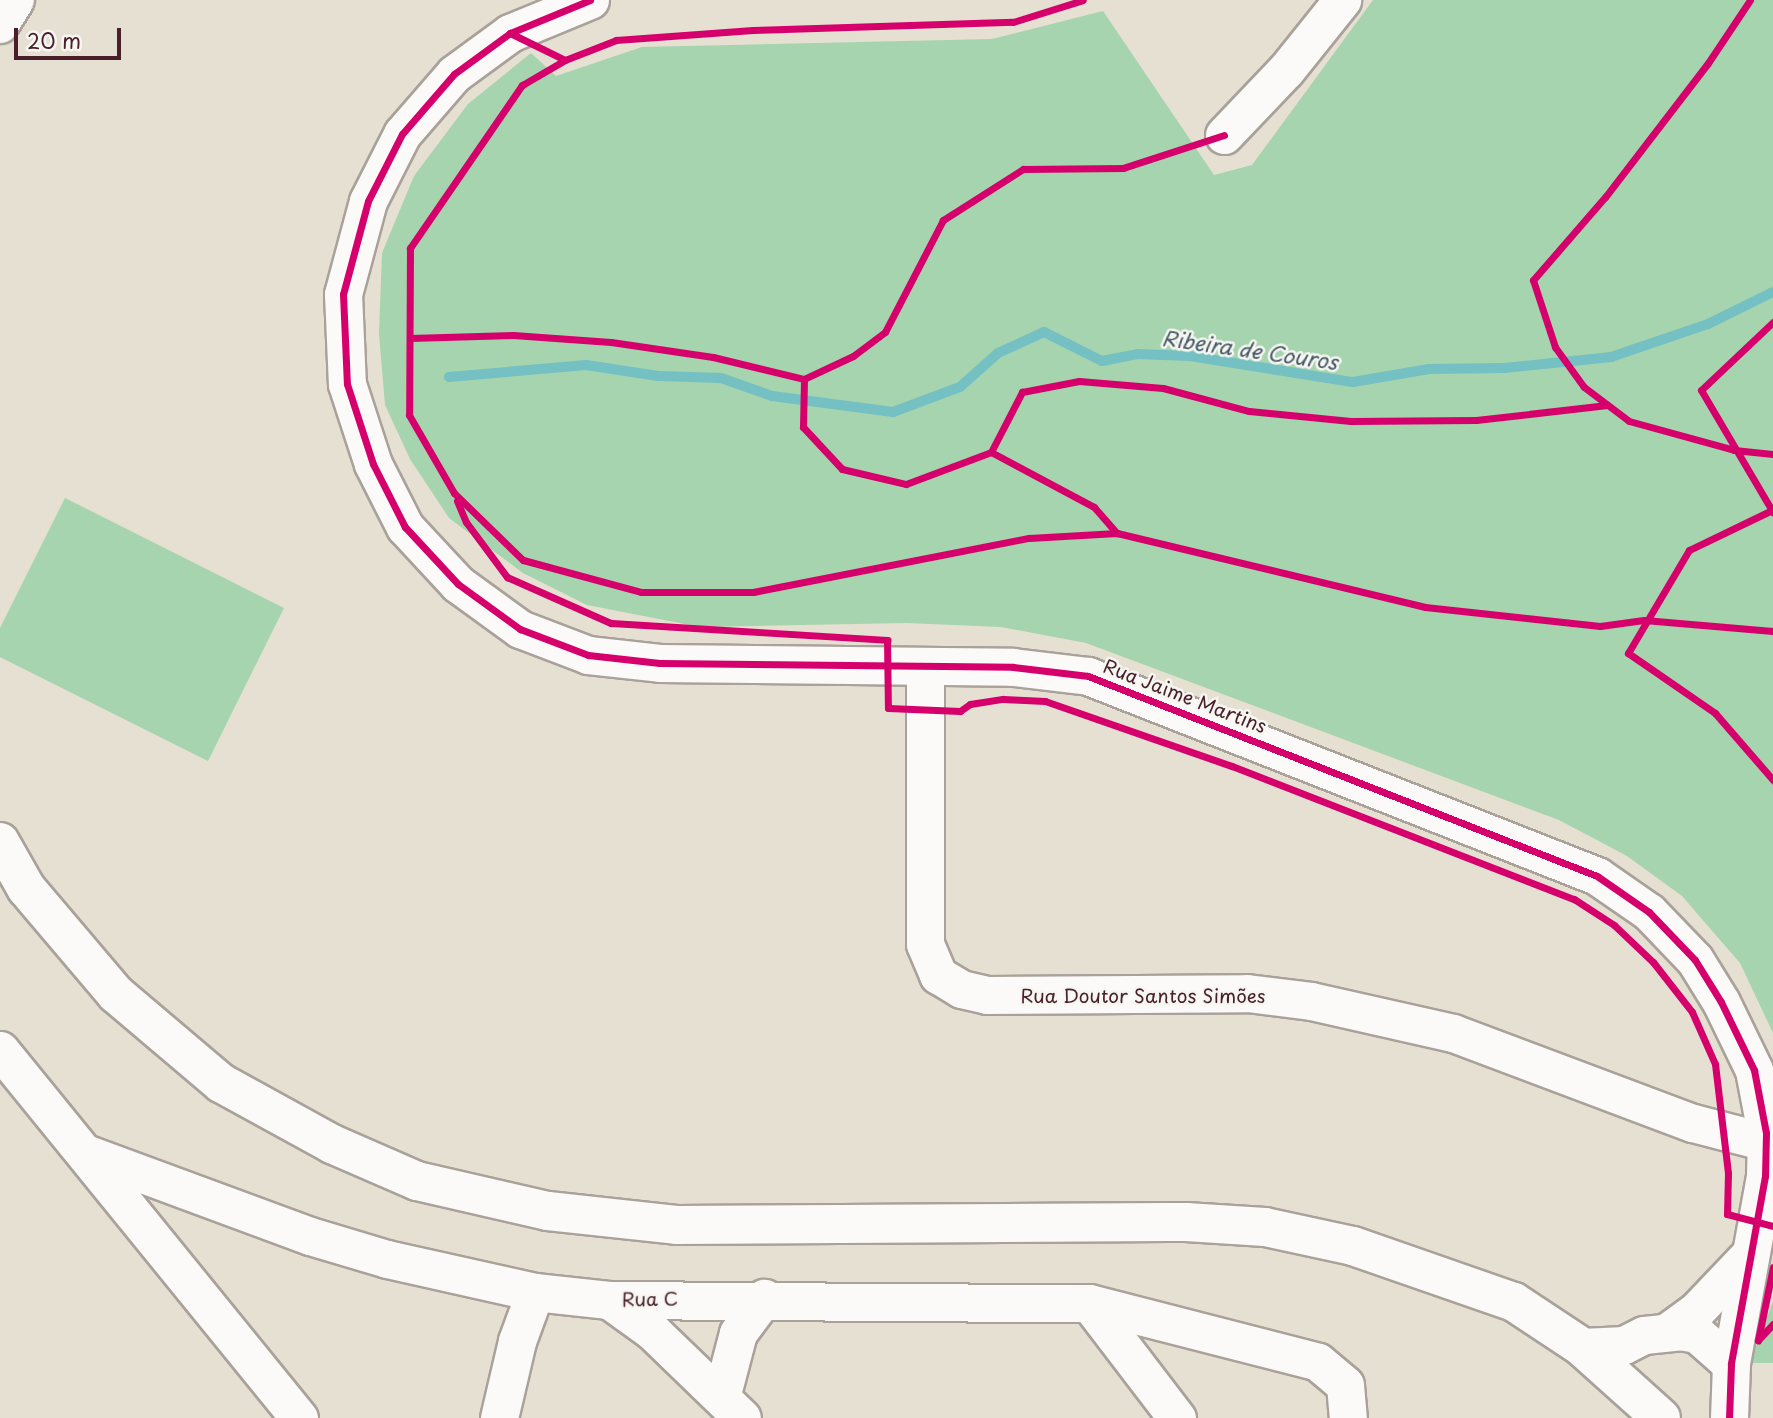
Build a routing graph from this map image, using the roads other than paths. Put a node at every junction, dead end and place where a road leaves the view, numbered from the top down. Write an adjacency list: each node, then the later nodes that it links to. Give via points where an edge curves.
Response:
1 (15, 0): 4 (street)
2 (590, 0): 6 (street, Rua Jaime Martins, via 510,33 454,74 402,134 368,201 343,294 347,384 373,464 405,527 458,584 520,629 588,655 660,663)
3 (1342, 0): 5 (street)
4 (0, 24)
5 (1224, 135)
6 (925, 667): 9 (street, Rua Jaime Martins, via 1013,667 1088,676 1597,876 1649,912 1695,960 1754,1070); 9 (street, Rua Doutor Santos Simões, via 925,944 938,975 961,989 987,995 1247,993 1311,1000 1452,1033 1693,1124)
7 (0, 842): 17 (street, via 26,888 116,994 221,1083 332,1144 417,1181 548,1211 676,1225 1186,1222 1265,1227 1353,1246 1451,1277 1514,1302 1582,1347)
8 (0, 1050): 10 (street)
9 (1766, 1142): 11 (street, Rua Jaime Martins)
10 (88, 1154): 12 (street, Rua C, via 310,1236 387,1259); 21 (street)
11 (1750, 1254): 16 (street, via 1696,1311); 18 (street, Rua Jaime Martins)
12 (535, 1292): 14 (street, Rua C); 22 (street, via 517,1341)
13 (764, 1298): 14 (street, Rua C); 15 (street, Rua C); 19 (street, via 738,1333)
14 (609, 1300): 19 (street, via 652,1331)
15 (1089, 1303): 23 (street); 24 (street, Rua C, via 1318,1363 1345,1385)
16 (1667, 1332): 17 (street, via 1644,1335); 18 (street, via 1697,1334)
17 (1622, 1362): 25 (street)
18 (1731, 1364): 20 (street, Rua Jaime Martins)
19 (732, 1406)
20 (1725, 1415)
21 (299, 1418)
22 (499, 1418)
23 (1177, 1418)
24 (1348, 1418)
25 (1661, 1418)

